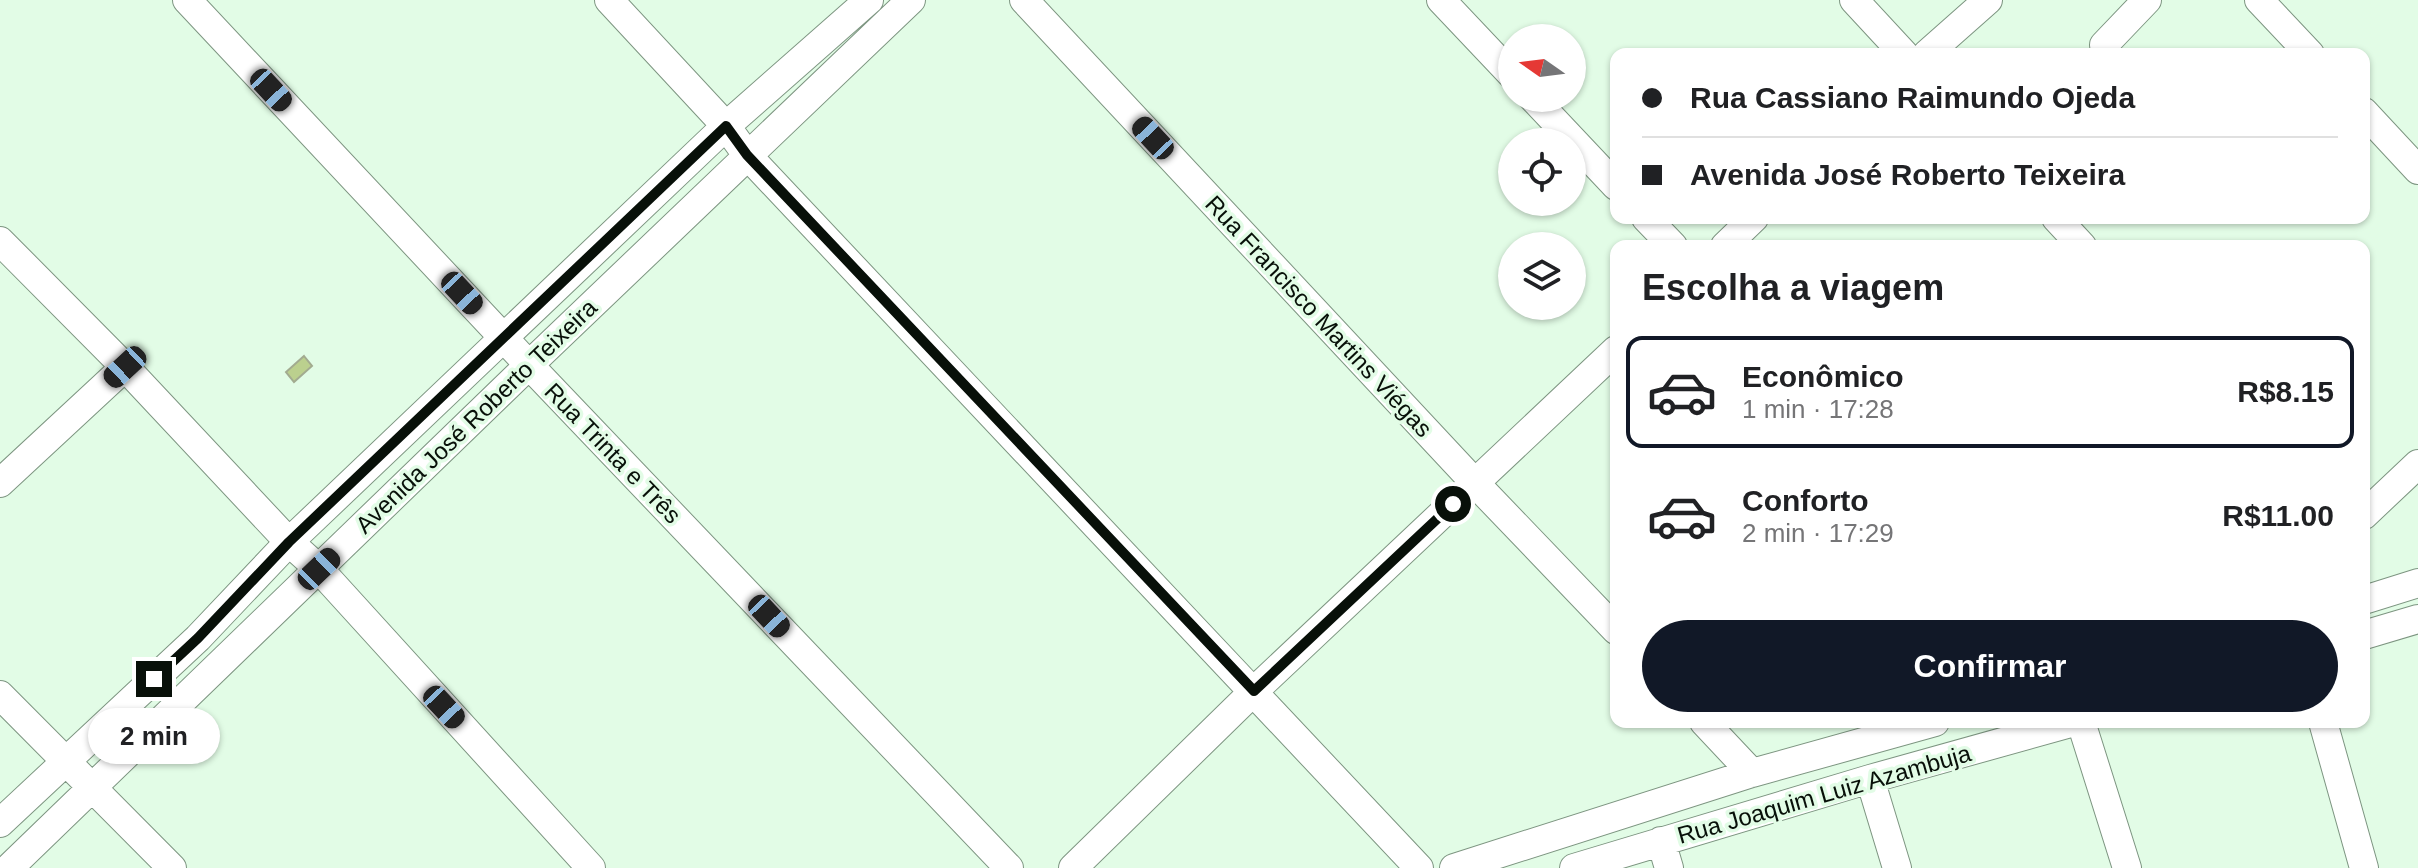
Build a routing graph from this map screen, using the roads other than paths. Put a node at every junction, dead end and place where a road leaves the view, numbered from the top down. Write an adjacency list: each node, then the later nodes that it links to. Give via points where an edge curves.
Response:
1 (187, 0): 29 (street, Rua Trinta e Três)
2 (609, 0): 18 (street)
3 (869, 0): 18 (street, Avenida José Roberto Teixeira)
4 (911, 0): 19 (street, Avenida José Roberto Teixeira)
5 (1024, 0): 35 (street, Rua Francisco Martins Viégas)
6 (1441, 0): 15 (street)
7 (1854, 0): 12 (street)
8 (1988, 0): 13 (street)
9 (2147, 0): 11 (street)
10 (2259, 0): 14 (street)
11 (2104, 45)
12 (1898, 48)
13 (1934, 48)
14 (2304, 48)
15 (1498, 60)
16 (1546, 112): 21 (street)
17 (2370, 118): 20 (street)
18 (726, 126): 19 (street); 29 (street, Avenida José Roberto Teixeira)
19 (747, 155): 31 (street, Avenida José Roberto Teixeira); 44 (street)
20 (2418, 170)
21 (1610, 180)
22 (1652, 224): 25 (street)
23 (1748, 224): 26 (street)
24 (2062, 224): 27 (street)
25 (1667, 240)
26 (1731, 240)
27 (2076, 240)
28 (0, 241): 32 (street)
29 (504, 338): 31 (street, Rua Trinta e Três); 37 (street, Avenida José Roberto Teixeira)
30 (1610, 356): 35 (street)
31 (529, 365): 38 (street, Avenida José Roberto Teixeira); 62 (street, Rua Trinta e Três)
32 (125, 367): 34 (street); 37 (street)
33 (2418, 464): 36 (street)
34 (0, 483)
35 (1476, 484): 42 (street, Rua Francisco Martins Viégas); 44 (street)
36 (2370, 509)
37 (289, 542): 38 (street); 51 (street, Avenida José Roberto Teixeira, via 198,638)
38 (319, 569): 54 (street, Avenida José Roberto Teixeira); 61 (street)
39 (2418, 583): 40 (street)
40 (2370, 598)
41 (2418, 619): 43 (street)
42 (1610, 624)
43 (2370, 633)
44 (1254, 691): 63 (street); 64 (street)
45 (0, 695): 51 (street)
46 (1710, 728): 52 (street)
47 (1913, 728): 52 (street, Rua Joaquim Luiz Azambuja)
48 (2053, 728): 53 (street, Rua Joaquim Luiz Azambuja)
49 (2083, 728): 68 (street)
50 (2325, 728): 69 (street)
51 (66, 762): 54 (street); 56 (street, Avenida José Roberto Teixeira)
52 (1752, 773): 55 (street, Rua Joaquim Luiz Azambuja)
53 (1870, 779): 57 (street, Rua Joaquim Luiz Azambuja); 67 (street)
54 (92, 788): 59 (street, Avenida José Roberto Teixeira); 60 (street)
55 (1702, 789): 57 (street); 65 (street, Rua Joaquim Luiz Azambuja)
56 (0, 823)
57 (1712, 826): 58 (street, Rua Joaquim Luiz Azambuja)
58 (1665, 855): 66 (street, Rua Joaquim Luiz Azambuja)
59 (9, 868)
60 (172, 868)
61 (591, 868)
62 (1009, 868)
63 (1073, 868)
64 (1419, 868)
65 (1454, 868)
66 (1574, 868)
67 (1897, 868)
68 (2127, 868)
69 (2364, 868)

